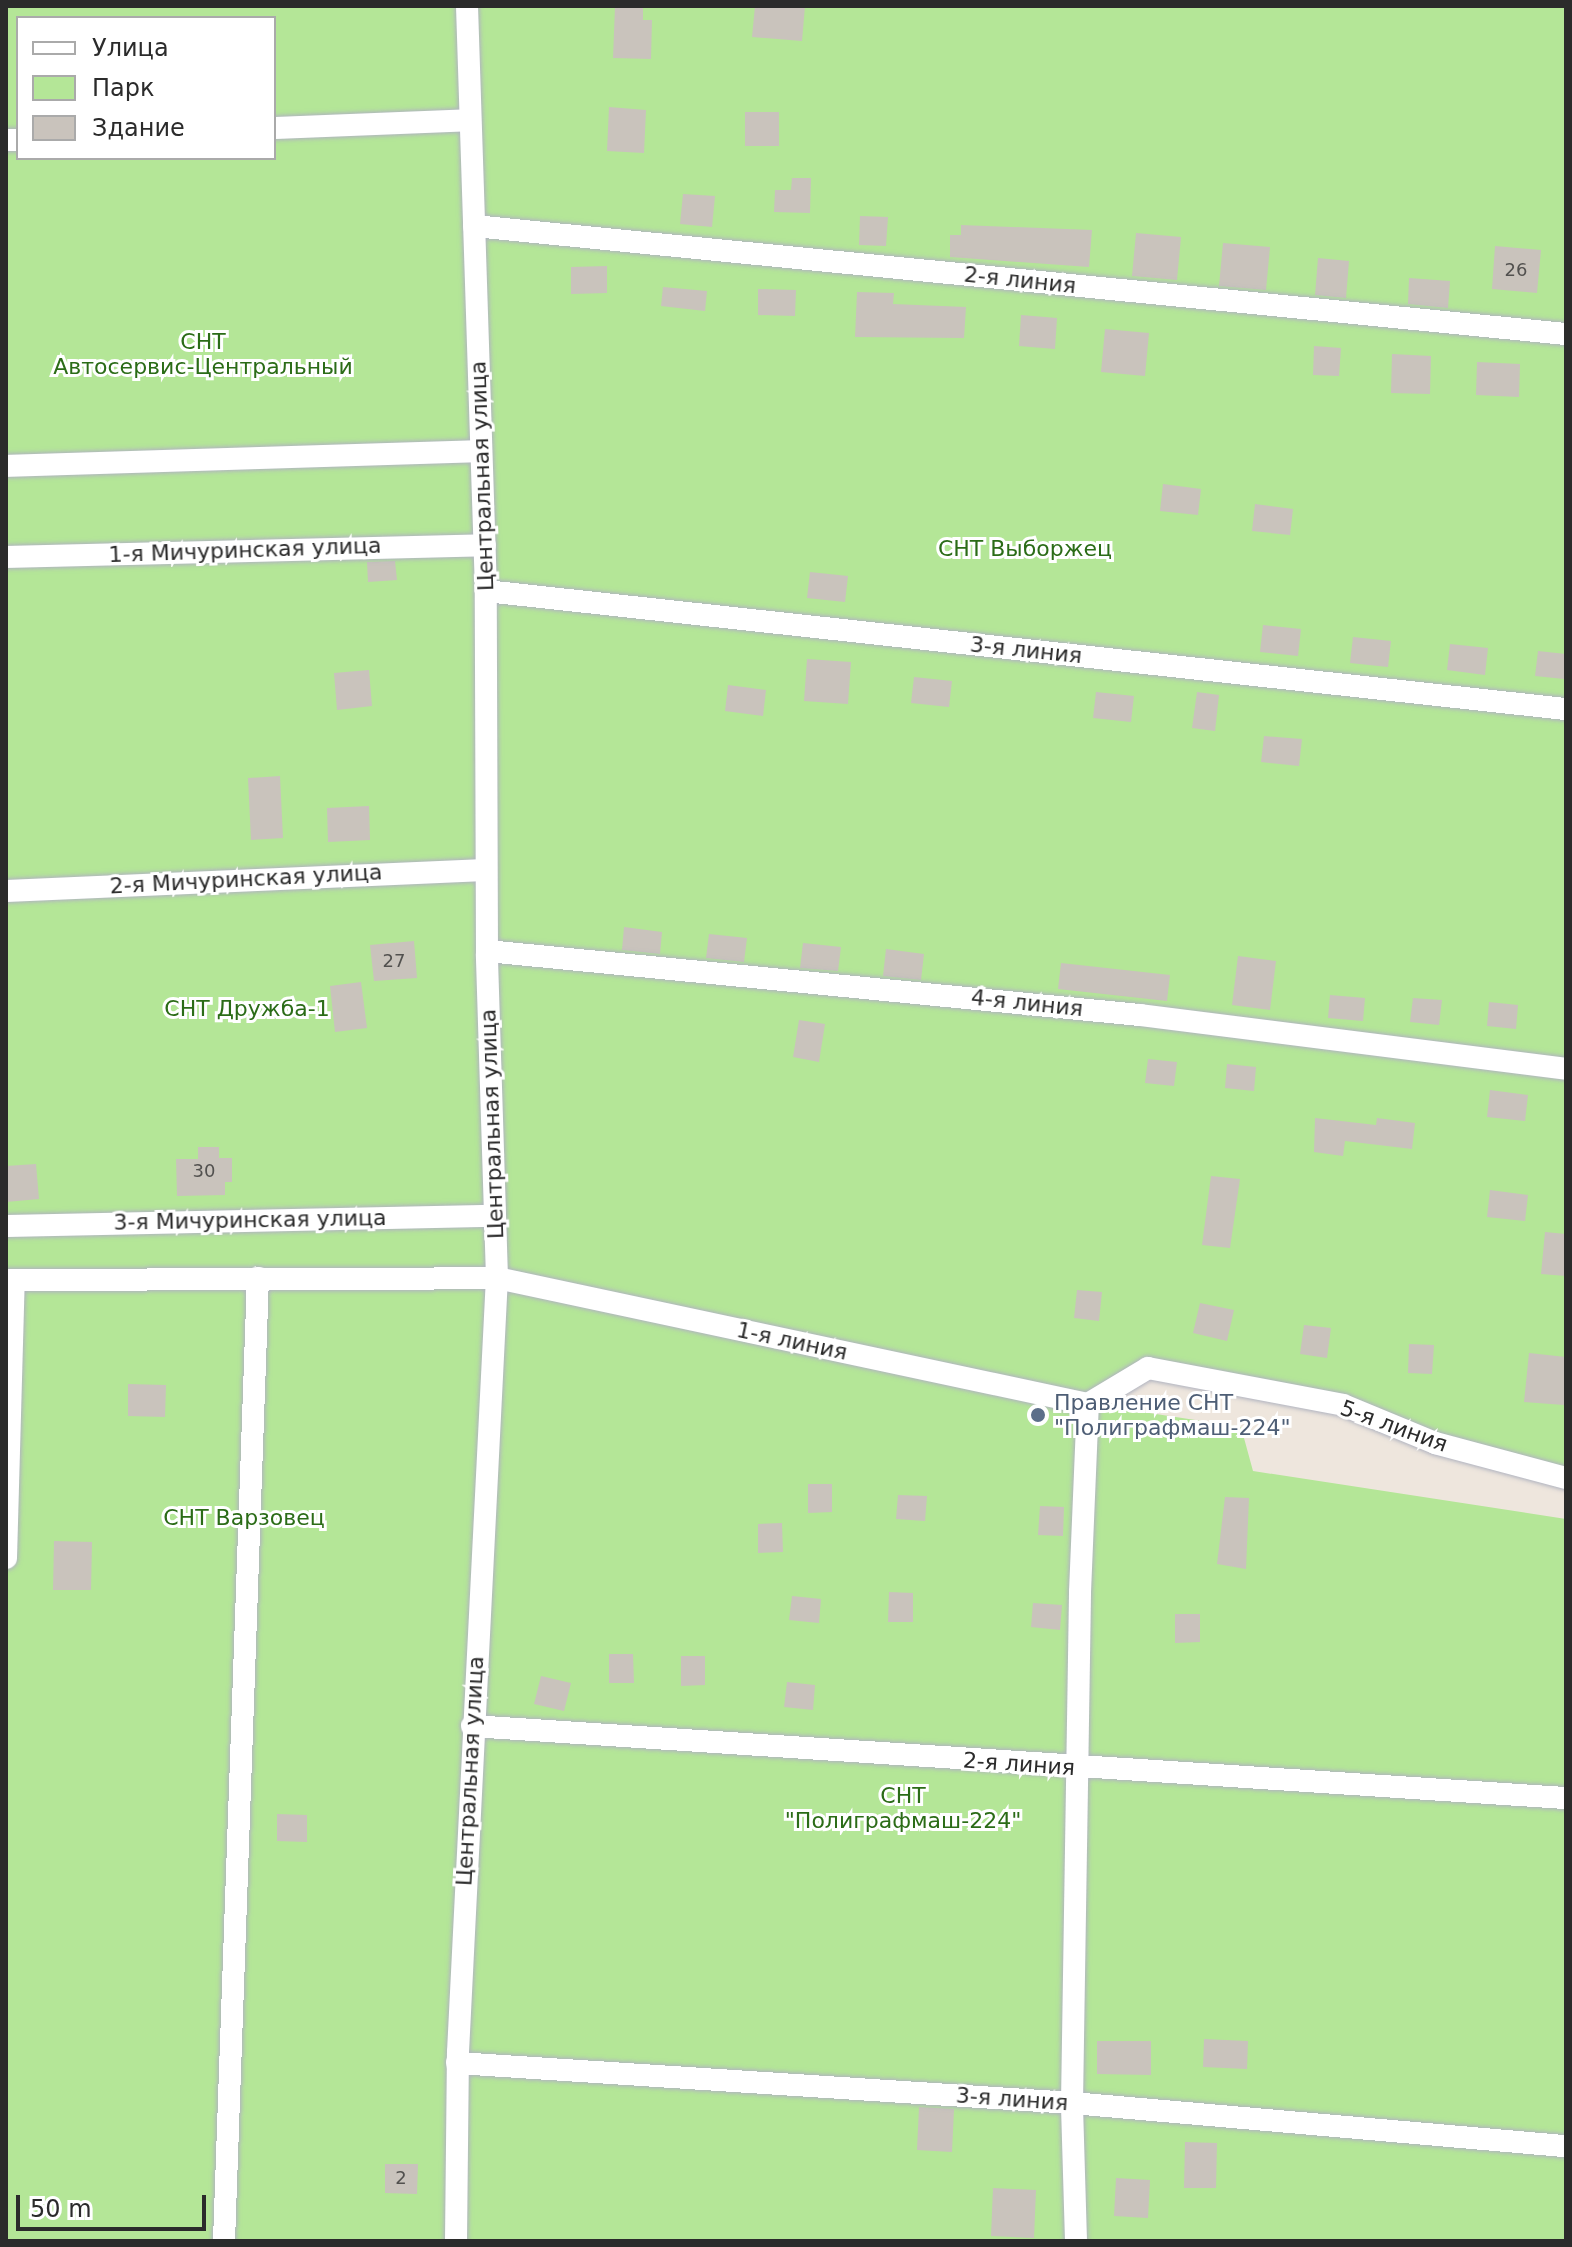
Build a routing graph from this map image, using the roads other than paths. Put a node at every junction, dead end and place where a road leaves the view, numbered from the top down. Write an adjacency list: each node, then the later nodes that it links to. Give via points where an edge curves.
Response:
1 (467, 6): 2 (street, Центральная улица)
2 (470, 120): 3 (street); 4 (street, Центральная улица)
3 (276, 128)
4 (474, 226): 5 (street, 2-я линия); 6 (street, Центральная улица)
5 (1566, 334)
6 (481, 451): 7 (street); 8 (street, Центральная улица)
7 (6, 466)
8 (485, 545): 9 (street, 1-я Мичуринская улица); 10 (street, Центральная улица)
9 (6, 557)
10 (486, 591): 11 (street, 3-я линия); 12 (street, Центральная улица)
11 (1566, 709)
12 (486, 870): 13 (street, 2-я Мичуринская улица); 14 (street, Центральная улица)
13 (6, 891)
14 (487, 951): 15 (street, 4-я линия, via 1140,1015); 16 (street, Центральная улица)
15 (1566, 1069)
16 (495, 1216): 17 (street, 3-я Мичуринская улица); 19 (street, Центральная улица)
17 (6, 1226)
18 (258, 1278): 19 (street, 1-я линия); 20 (street, 1-я линия); 30 (street)
19 (497, 1278): 21 (street, 1-я линия); 24 (street, Центральная улица)
20 (10, 1280): 23 (street)
21 (1088, 1404): 22 (street, 5-я линия, via 1148,1368 1343,1405 1435,1443); 25 (street)
22 (1566, 1478)
23 (6, 1558)
24 (472, 1726): 25 (street, 2-я линия); 27 (street, Центральная улица)
25 (1078, 1768): 26 (street, 2-я линия); 28 (street)
26 (1566, 1798)
27 (457, 2063): 28 (street, 3-я линия); 31 (street, Центральная улица)
28 (1072, 2103): 29 (street, 3-я линия); 32 (street)
29 (1566, 2146)
30 (224, 2241)
31 (456, 2241)
32 (1076, 2241)

